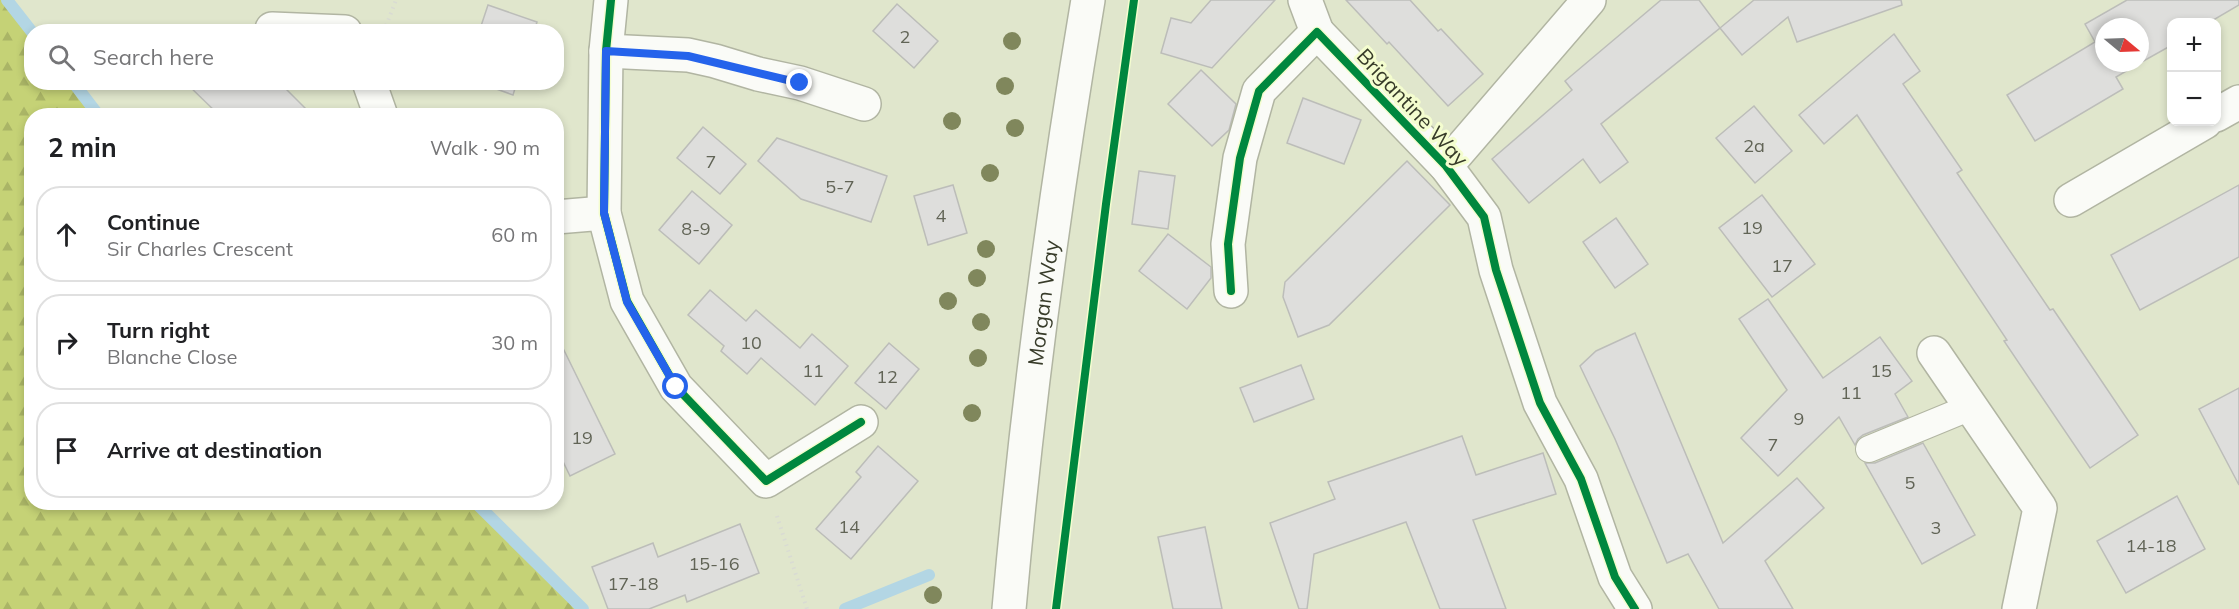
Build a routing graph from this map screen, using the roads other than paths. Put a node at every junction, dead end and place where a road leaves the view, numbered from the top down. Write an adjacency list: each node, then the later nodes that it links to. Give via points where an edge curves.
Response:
1 (611, 0): 6 (street)
2 (1088, 0): 20 (street, Morgan Way, via 1052,236 1020,485)
3 (1305, 0): 5 (street, Brigantine Way)
4 (1589, 0): 11 (street)
5 (1317, 32): 11 (street, Brigantine Way); 15 (street, via 1259,91 1238,168 1228,244)
6 (606, 51): 8 (street, via 715,61); 13 (street)
7 (372, 90): 9 (street)
8 (864, 104)
9 (378, 108)
10 (2198, 126): 12 (street)
11 (1446, 166): 21 (street, Brigantine Way, via 1484,217 1496,270 1540,403 1581,479 1615,577)
12 (2071, 200)
13 (604, 213): 14 (street); 18 (street, via 627,302 676,387 766,482)
14 (564, 216)
15 (1231, 291)
16 (1934, 353): 17 (street)
17 (1971, 407): 19 (lane); 22 (street, via 2040,508)
18 (861, 422)
19 (1869, 449)
20 (1009, 609)
21 (1635, 609)
22 (2019, 609)

